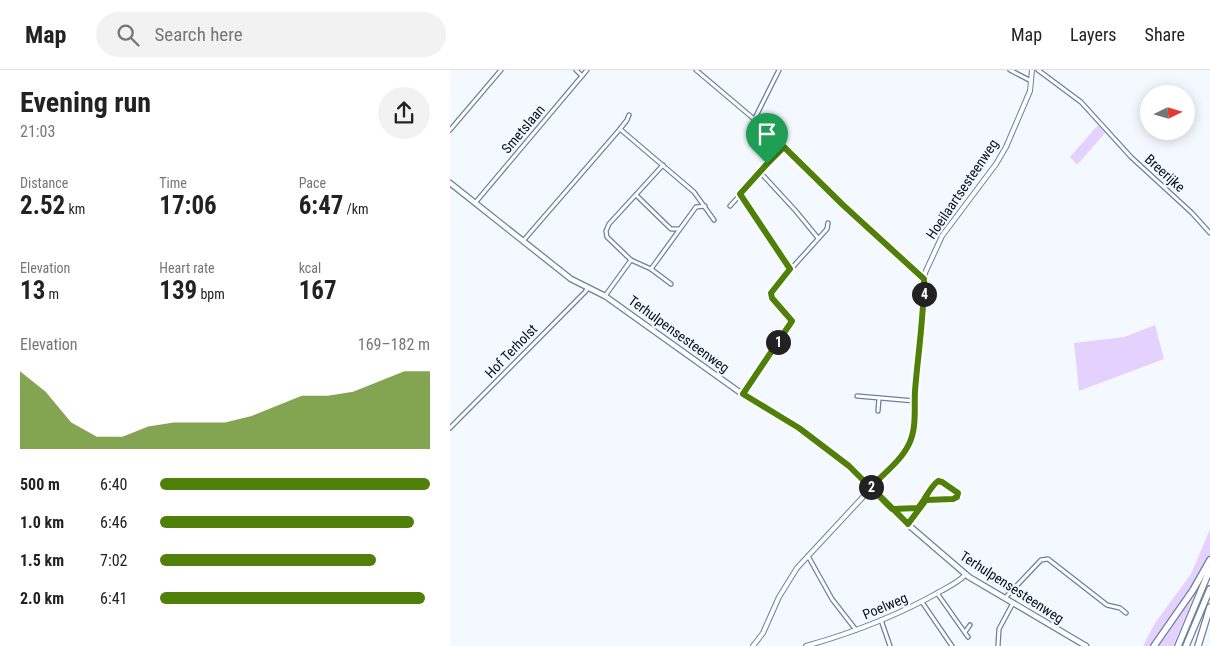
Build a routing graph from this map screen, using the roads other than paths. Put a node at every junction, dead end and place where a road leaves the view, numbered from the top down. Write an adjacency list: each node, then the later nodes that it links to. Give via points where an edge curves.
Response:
1 (502, 70): 14 (street)
2 (576, 70): 9 (street)
3 (587, 70): 9 (street, Smetslaan)
4 (696, 70): 12 (street)
5 (779, 70): 12 (street)
6 (1010, 70): 10 (street)
7 (1032, 70): 10 (street, Hoeilaartsesteenweg)
8 (1038, 70): 30 (street, Breerijke, via 1081,102 1131,157)
9 (582, 76): 22 (street, Smetslaan)
10 (1032, 81): 37 (street, Hoeilaartsesteenweg, via 1006,147 942,236)
11 (628, 115): 13 (street)
12 (754, 119): 15 (street)
13 (620, 129): 16 (street); 33 (street)
14 (450, 130)
15 (784, 147): 17 (street); 37 (street)
16 (663, 165): 20 (street); 21 (street)
17 (760, 172): 19 (street); 32 (street)
18 (450, 183): 22 (main road, Terhulpensesteenweg)
19 (740, 194): 24 (street); 36 (street)
20 (636, 195): 28 (street); 34 (street, via 606,231 607,237)
21 (698, 196): 23 (street); 25 (street)
22 (475, 203): 33 (main road, Terhulpensesteenweg)
23 (705, 206): 25 (street); 26 (street)
24 (730, 206)
25 (696, 207): 29 (street)
26 (714, 220)
27 (828, 223): 32 (street)
28 (671, 229): 29 (street); 31 (street)
29 (680, 229): 31 (street)
30 (1210, 233)
31 (674, 237): 35 (street)
32 (818, 238): 36 (street)
33 (523, 241): 39 (main road, Terhulpensesteenweg, via 571,279)
34 (633, 262): 35 (street); 40 (street)
35 (651, 269): 38 (street)
36 (790, 269): 41 (street, via 771,293 791,323)
37 (924, 279): 44 (street, Hoeilaartsesteenweg)
38 (671, 284)
39 (588, 288): 40 (main road, Terhulpensesteenweg); 46 (street, Hof Terholst)
40 (605, 296): 41 (main road, Terhulpensesteenweg)
41 (743, 394): 47 (main road, Terhulpensesteenweg, via 805,433)
42 (857, 396): 43 (street)
43 (879, 398): 44 (street); 45 (street)
44 (915, 401): 47 (street, Hoeilaartsesteenweg, via 914,427 909,444)
45 (878, 411)
46 (450, 428)
47 (871, 487): 48 (main road, Terhulpensesteenweg); 50 (street, Hoeilaartsesteenweg)
48 (892, 509): 49 (main road, Terhulpensesteenweg); 49 (street, via 918,508 938,481 958,493 953,499 926,500)
49 (908, 524): 53 (main road, Terhulpensesteenweg)
50 (808, 556): 63 (street, via 832,599); 66 (street, Hoeilaartsesteenweg, via 779,597 763,633)
51 (1210, 560): 72 (highway)
52 (1210, 569): 73 (highway)
53 (966, 574): 55 (street, Poelweg); 56 (main road, Terhulpensesteenweg)
54 (1210, 589): 74 (highway)
55 (937, 593): 57 (street, Poelweg); 64 (street)
56 (1005, 598): 58 (main road, Terhulpensesteenweg); 60 (street, via 1041,560 1048,559 1107,605)
57 (922, 602): 61 (street, Poelweg); 69 (street)
58 (1013, 603): 70 (street, via 999,629); 71 (main road, Terhulpensesteenweg)
59 (1210, 607): 75 (highway)
60 (1126, 613)
61 (881, 619): 63 (street, Poelweg); 68 (street)
62 (970, 625): 64 (street)
63 (856, 630): 67 (street, Poelweg)
64 (965, 632): 65 (street)
65 (968, 637)
66 (753, 646)
67 (806, 646)
68 (890, 646)
69 (952, 646)
70 (998, 646)
71 (1086, 646)
72 (1154, 646)
73 (1178, 646)
74 (1186, 646)
75 (1198, 646)

